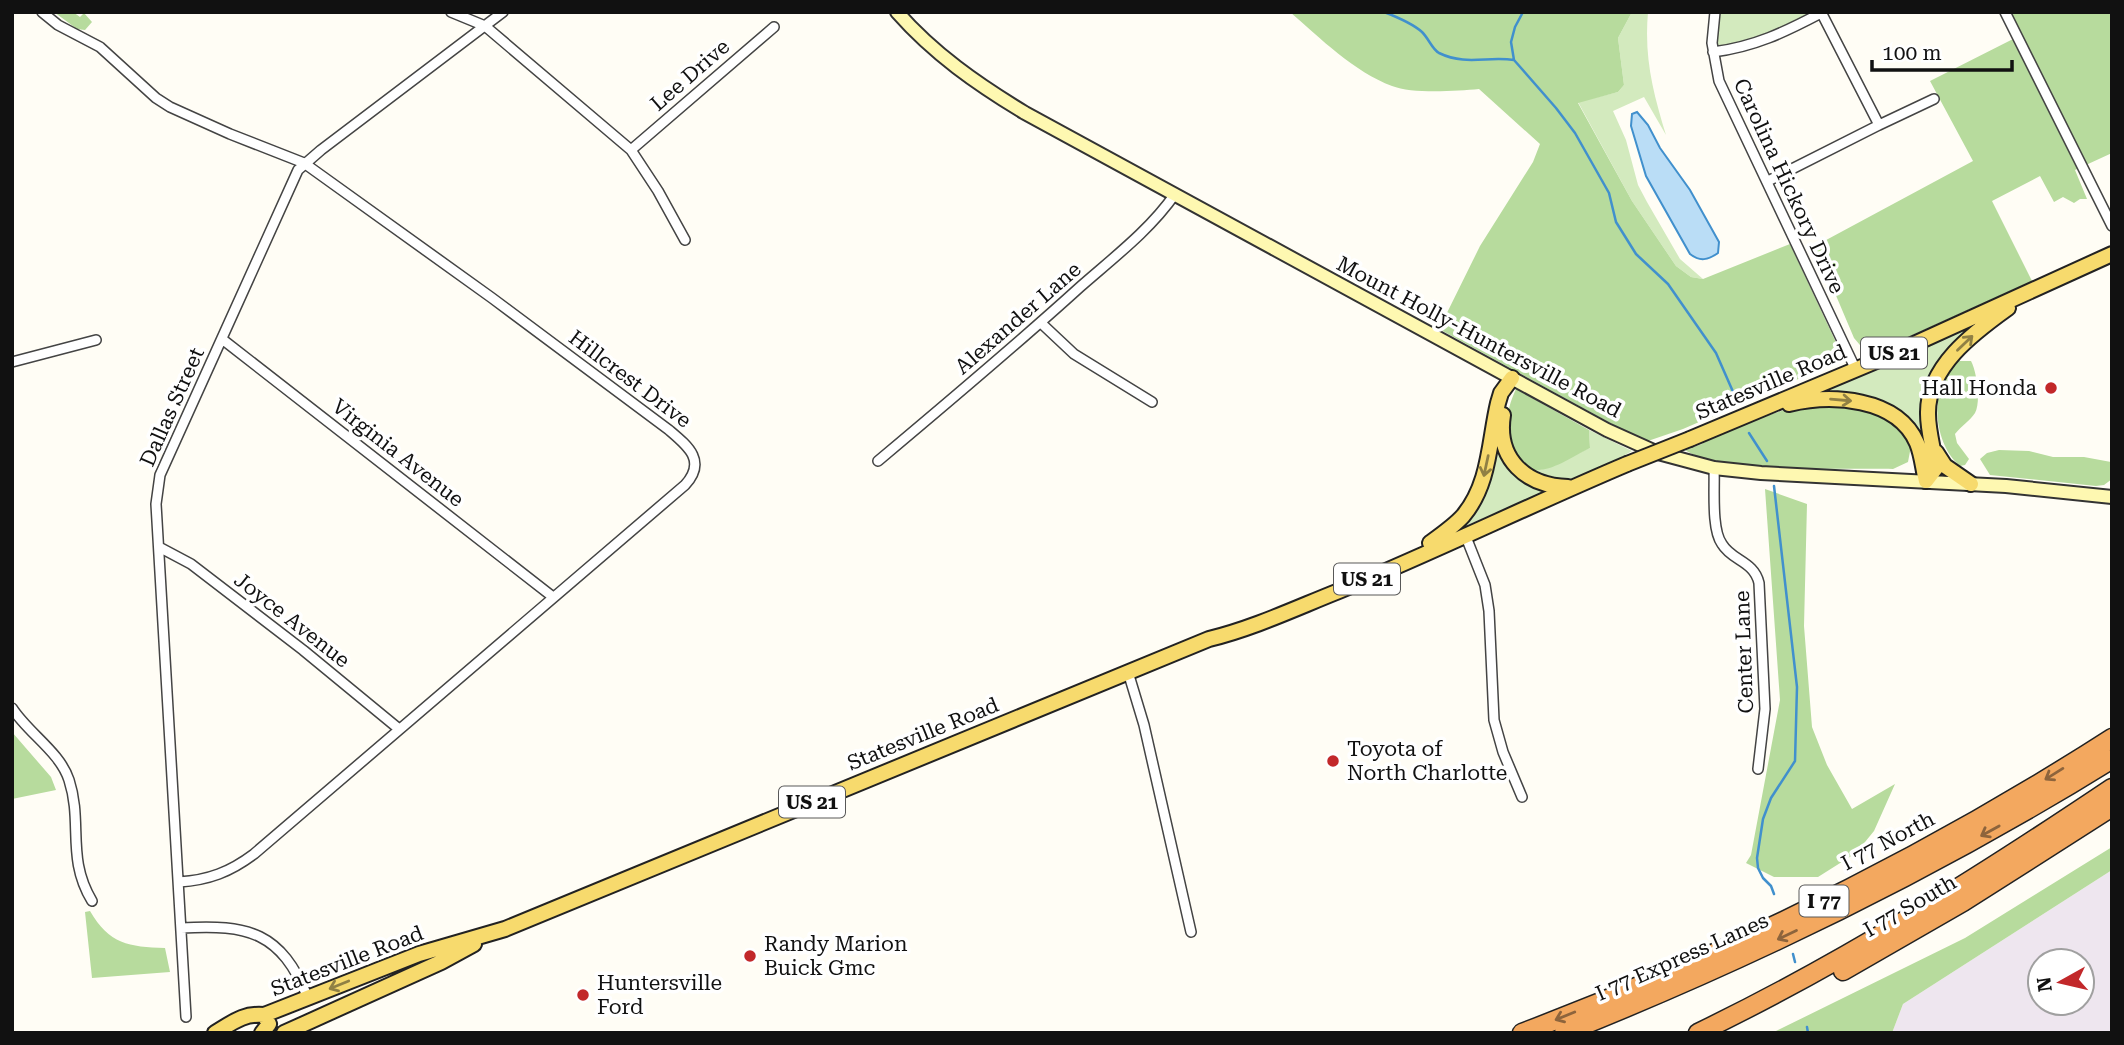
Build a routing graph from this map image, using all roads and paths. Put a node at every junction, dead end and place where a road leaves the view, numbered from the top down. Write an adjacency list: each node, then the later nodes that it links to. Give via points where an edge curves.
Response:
1 (42, 12): 14 (street, Hillcrest Drive, via 100,47 170,107)
2 (451, 12): 8 (street)
3 (503, 12): 8 (street, Dallas Street)
4 (897, 12): 16 (main road, Mount Holly-Huntersville Road, via 938,54 994,94)
5 (1715, 12): 10 (street, Carolina Hickory Drive)
6 (2005, 12): 17 (street)
7 (1821, 13): 10 (street, via 1768,40); 12 (street)
8 (488, 20): 13 (street); 14 (street, Dallas Street)
9 (774, 27): 13 (street, Lee Drive)
10 (1713, 52): 15 (street, Carolina Hickory Drive, via 1719,82)
11 (1934, 99): 12 (street)
12 (1879, 125): 15 (street)
13 (631, 150): 18 (street)
14 (304, 163): 22 (street, Dallas Street); 40 (street, Hillcrest Drive, via 584,366 669,430 693,454 694,472 685,485)
15 (1768, 181): 25 (street, Carolina Hickory Drive)
16 (1175, 194): 21 (street, Alexander Lane, via 1157,218); 26 (main road, Mount Holly-Huntersville Road)
17 (2112, 226)
18 (685, 240)
19 (2112, 254): 20 (main road, Statesville Road / US 21)
20 (2037, 289): 25 (main road, Statesville Road / US 21); 29 (main road, one-way to 20, via 1928,404 1939,375 1965,342)
21 (1041, 323): 27 (street, via 1074,354); 30 (street, Alexander Lane)
22 (222, 339): 39 (street, Dallas Street, via 160,475 156,504); 40 (street, Virginia Avenue)
23 (96, 340): 24 (street)
24 (12, 362)
25 (1856, 370): 28 (main road, Statesville Road / US 21)
26 (1512, 378): 31 (main road, Mount Holly-Huntersville Road, via 1633,442); 34 (main road, via 1502,422 1507,452 1521,472 1535,481); 38 (main road, one-way to 38, via 1501,393 1475,497 1463,516)
27 (1152, 402)
28 (1750, 414): 32 (main road, one-way to 32, via 1826,399 1880,409 1913,436); 34 (main road, Statesville Road / US 21, bridge)
29 (1934, 448): 32 (main road, via 1936,468); 33 (main road, via 1945,466)
30 (878, 461)
31 (1714, 468): 32 (main road, Mount Holly-Huntersville Road); 47 (street, Center Lane, via 1718,538 1752,568 1759,583 1765,685)
32 (1926, 481): 33 (main road, Mount Holly-Huntersville Road)
33 (1971, 484): 35 (main road, Mount Holly-Huntersville Road)
34 (1573, 487): 36 (main road, Statesville Road / US 21)
35 (2112, 497)
36 (1520, 510): 37 (main road, Statesville Road / US 21); 38 (main road, Statesville Road / US 21)
37 (1466, 537): 41 (main road, Statesville Road / US 21, via 1241,631); 49 (street, via 1485,585 1489,611 1494,720)
38 (1430, 543): 41 (main road, Statesville Road / US 21, via 1237,623)
39 (159, 547): 44 (street, Joyce Avenue, via 191,564); 51 (street, Dallas Street)
40 (553, 597): 44 (street, Hillcrest Drive)
41 (1209, 639): 42 (main road, Statesville Road / US 21)
42 (1128, 672): 54 (main road, Statesville Road / US 21); 55 (street)
43 (12, 708): 52 (street, via 68,777 77,867)
44 (398, 729): 51 (street, Hillcrest Drive, via 233,870)
45 (2112, 738): 62 (highway, I 77 North / I 77, one-way to 62, via 1988,813 1808,909 1684,967)
46 (2112, 759): 63 (highway, I 77 Express Lanes / I 77, one-way to 63, via 1863,898 1690,980)
47 (1758, 769)
48 (2112, 788): 64 (highway, via 1897,926)
49 (1522, 797)
50 (2112, 807): 65 (highway, I 77 South, via 1904,937)
51 (179, 882): 53 (street, Dallas Street)
52 (92, 901)
53 (181, 928): 56 (street, via 230,927 267,940 296,970); 58 (street, Dallas Street)
54 (496, 932): 56 (main road, Statesville Road / US 21, one-way to 56, via 419,954); 61 (main road, Statesville Road / US 21)
55 (1191, 932)
56 (308, 998): 57 (main road, Statesville Road / US 21)
57 (264, 1015): 59 (main road, Statesville Road / US 21, via 235,1020); 60 (main road, via 269,1024)
58 (186, 1017)
59 (215, 1033)
60 (262, 1033)
61 (284, 1033)
62 (1522, 1033)
63 (1564, 1033)
64 (1698, 1033)
65 (1725, 1033)

